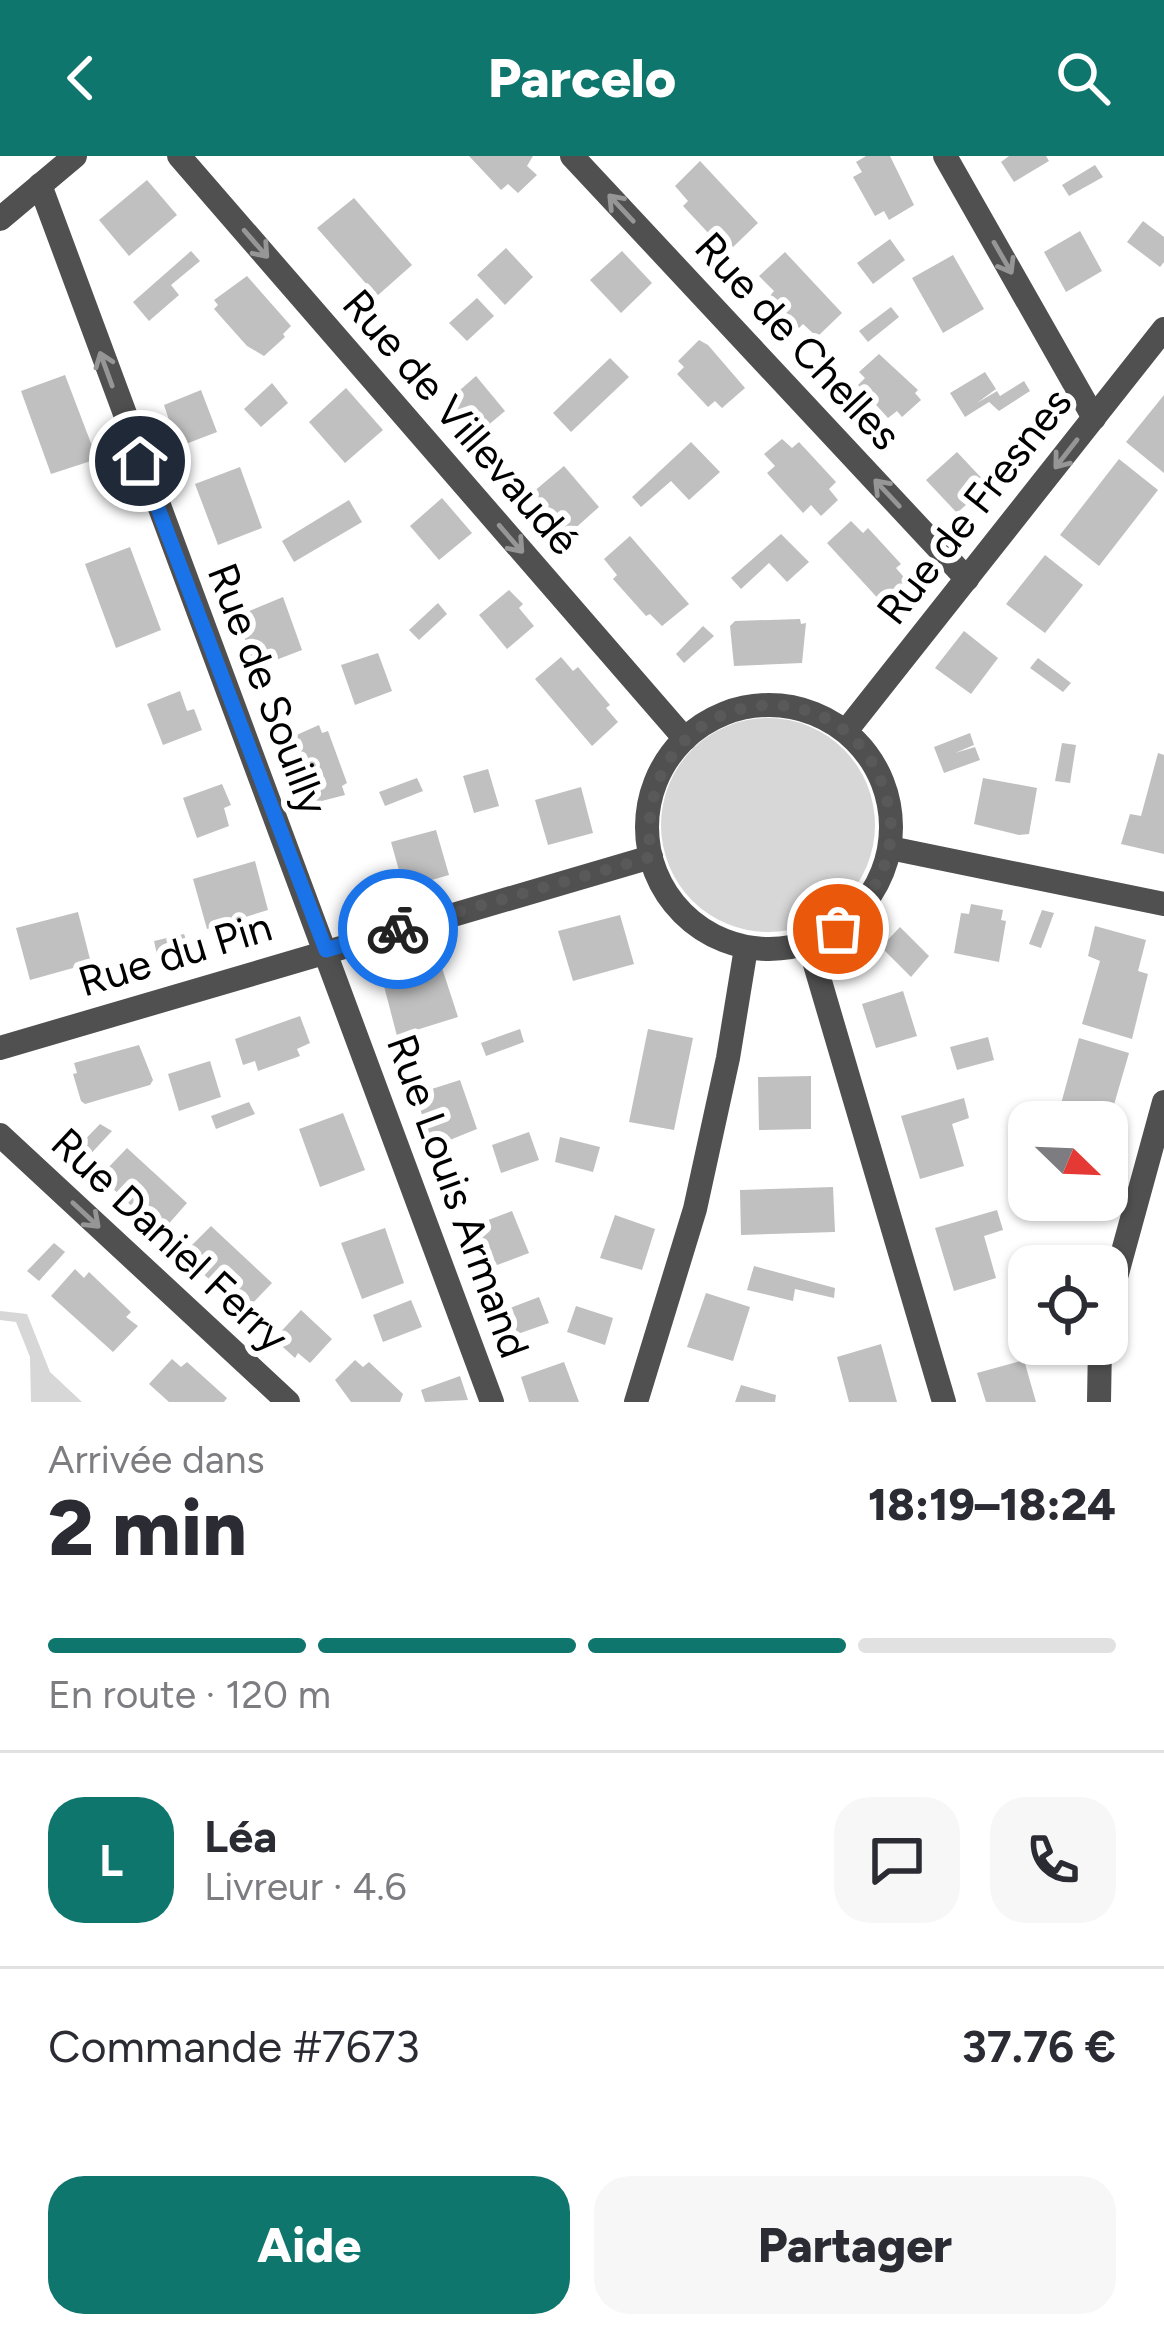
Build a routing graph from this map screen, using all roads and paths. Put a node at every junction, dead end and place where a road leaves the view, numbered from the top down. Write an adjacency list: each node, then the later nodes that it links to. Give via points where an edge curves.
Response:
1 (74, 156): 5 (street)
2 (179, 156): 11 (street, Rue de Villevaudé, one-way to 11)
3 (572, 156): 9 (street, Rue de Chelles, one-way to 3)
4 (945, 156): 8 (street, one-way to 8)
5 (40, 185): 6 (street); 17 (street, Rue de Souilly, one-way to 5)
6 (0, 219)
7 (1164, 329): 8 (street, Rue de Fresnes)
8 (1094, 418): 9 (street, Rue de Fresnes, one-way to 9)
9 (967, 579): 10 (street, Rue de Fresnes)
10 (846, 731): 11 (street, via 782,705 713,718); 12 (street, via 878,772 892,822)
11 (685, 739): 13 (street, via 652,794)
12 (890, 848): 14 (street); 15 (street, via 862,907)
13 (651, 857): 16 (street, via 685,917); 17 (street, Rue du Pin)
14 (1164, 904)
15 (808, 944): 16 (street); 26 (street)
16 (746, 948): 25 (street, via 695,1209)
17 (326, 950): 18 (street, Rue du Pin); 24 (street, Rue Louis Armand)
18 (0, 1048)
19 (1164, 1102): 21 (street)
20 (0, 1135): 23 (street, Rue Daniel Ferry, one-way to 23)
21 (1125, 1245)
22 (1100, 1365): 27 (street)
23 (288, 1402)
24 (492, 1402)
25 (636, 1402)
26 (944, 1402)
27 (1099, 1402)

